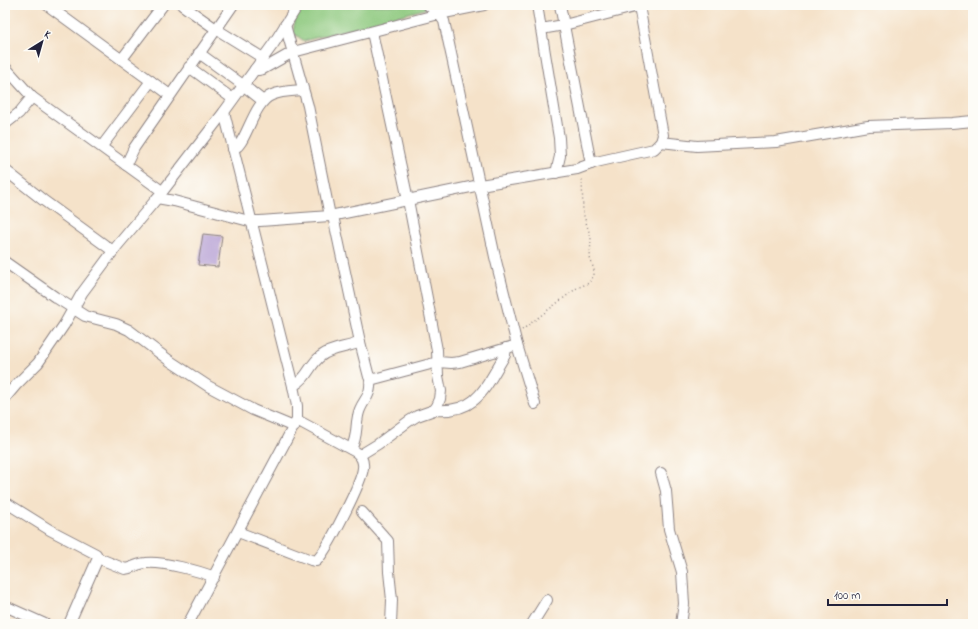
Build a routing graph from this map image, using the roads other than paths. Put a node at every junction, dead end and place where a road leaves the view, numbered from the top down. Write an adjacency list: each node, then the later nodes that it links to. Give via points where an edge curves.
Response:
1 (47, 5): 20 (street)
2 (162, 5): 20 (street)
3 (182, 5): 14 (street)
4 (233, 5): 14 (street)
5 (298, 5): 12 (street)
6 (428, 5): 11 (street)
7 (484, 5): 11 (street)
8 (537, 5): 15 (street)
9 (560, 5): 13 (street)
10 (641, 5): 13 (street); 34 (street, via 663,135)
11 (439, 14): 16 (street); 41 (street, via 444,21)
12 (285, 25): 17 (street); 19 (street)
13 (564, 25): 15 (street); 38 (street)
14 (216, 29): 18 (street); 19 (street)
15 (541, 29): 40 (street, via 559,138 560,156)
16 (372, 32): 17 (street); 43 (street)
17 (293, 52): 23 (street, via 263,69); 26 (street)
18 (199, 53): 22 (street); 25 (street)
19 (263, 58): 23 (street)
20 (122, 59): 24 (street)
21 (5, 67): 28 (street)
22 (189, 67): 27 (street); 29 (street)
23 (255, 69): 25 (street)
24 (151, 81): 27 (street); 35 (street)
25 (243, 85): 29 (street); 30 (street)
26 (303, 90): 30 (street, via 272,94); 44 (street)
27 (170, 95): 37 (street)
28 (32, 97): 33 (street, via 19,113); 35 (street)
29 (233, 99): 31 (street)
30 (262, 101): 36 (street, via 241,142)
31 (224, 112): 36 (street); 42 (street)
32 (973, 121): 34 (street, via 868,126 776,142 697,146)
33 (5, 124)
34 (661, 142): 38 (street, via 654,149)
35 (102, 146): 37 (street)
36 (233, 149): 45 (street)
37 (126, 164): 42 (street)
38 (586, 165): 40 (street)
39 (5, 170): 46 (street)
40 (556, 172): 41 (street)
41 (480, 185): 43 (street); 49 (street)
42 (159, 195): 45 (street); 46 (street)
43 (408, 200): 44 (street); 52 (street)
44 (331, 216): 45 (street); 50 (street)
45 (251, 221): 54 (street)
46 (114, 251): 48 (street, via 82,293)
47 (5, 262): 48 (street)
48 (74, 309): 55 (street, via 38,363); 58 (street, via 85,316 123,326 208,386 253,410)
49 (516, 340): 51 (street); 56 (street)
50 (360, 342): 53 (street); 54 (street, via 326,352 302,380)
51 (506, 348): 52 (street, via 460,362); 57 (street, via 505,354 476,399 461,408 448,411)
52 (438, 362): 53 (street); 57 (street, via 441,395)
53 (370, 378): 59 (street, via 370,393 359,410 357,434)
54 (293, 386): 58 (street, via 297,406)
55 (5, 398)
56 (535, 404)
57 (434, 410): 60 (street, via 417,416)
58 (295, 424): 59 (street); 64 (street)
59 (351, 449): 60 (street)
60 (360, 455): 64 (street, via 363,467 359,485 317,560 311,560)
61 (661, 473): 74 (street, via 666,492 669,529 682,572 684,604)
62 (5, 502): 65 (street, via 96,554)
63 (362, 512): 72 (street, via 388,542 392,600)
64 (238, 532): 66 (street)
65 (98, 558): 66 (street, via 125,569 151,562); 70 (street)
66 (214, 577): 71 (street)
67 (547, 600): 73 (street)
68 (5, 606): 69 (street)
69 (45, 624)
70 (70, 624)
71 (188, 624)
72 (390, 624)
73 (532, 624)
74 (681, 624)

